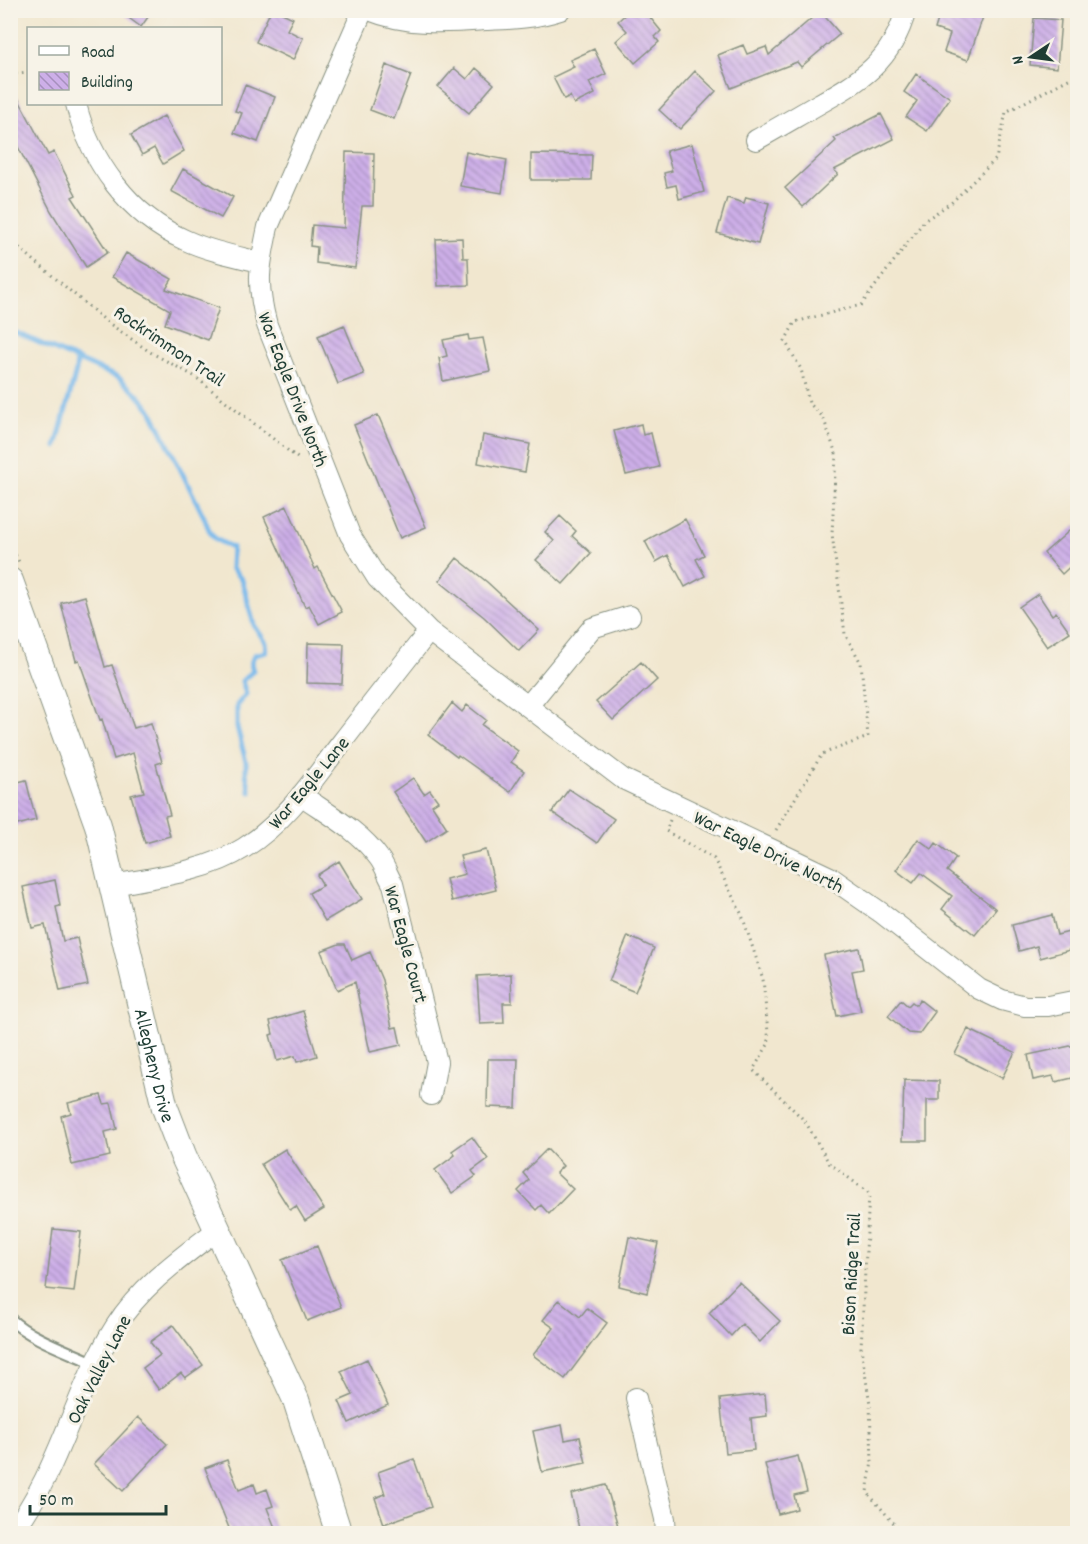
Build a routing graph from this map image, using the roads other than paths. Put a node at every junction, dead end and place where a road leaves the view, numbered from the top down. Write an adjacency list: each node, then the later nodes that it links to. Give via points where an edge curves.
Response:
1 (363, 10): 7 (street, War Eagle Drive North, via 268,227)
2 (369, 10): 3 (street, via 387,18 437,23 538,17)
3 (560, 10)
4 (906, 10): 6 (street, via 891,44 877,65 858,82)
5 (76, 105): 7 (street, via 96,156 136,208 183,240)
6 (756, 140)
7 (260, 262): 10 (street, War Eagle Drive North, via 261,305 267,326 350,535 377,578)
8 (10, 581): 13 (street, Allegheny Drive, via 98,825)
9 (630, 616): 11 (street, via 592,628)
10 (429, 631): 11 (street, War Eagle Drive North); 12 (street, War Eagle Lane)
11 (528, 706): 14 (street, War Eagle Drive North, via 623,779 830,877 980,989 1025,1006)
12 (301, 795): 13 (street, War Eagle Lane, via 272,827 234,853 186,871); 15 (street, War Eagle Court, via 366,843 393,884 437,1062)
13 (113, 885): 16 (street, Allegheny Drive, via 165,1108)
14 (1077, 1000)
15 (431, 1095)
16 (217, 1230): 18 (street, Oak Valley Lane, via 153,1280 115,1327); 21 (street, Allegheny Drive, via 296,1400)
17 (10, 1319): 18 (lane)
18 (96, 1364): 20 (street, Oak Valley Lane, via 36,1496)
19 (636, 1398): 22 (street)
20 (10, 1533)
21 (339, 1533)
22 (666, 1533)

